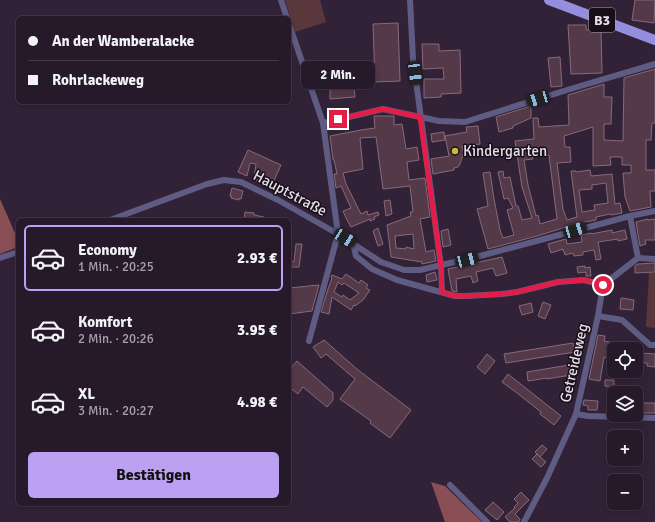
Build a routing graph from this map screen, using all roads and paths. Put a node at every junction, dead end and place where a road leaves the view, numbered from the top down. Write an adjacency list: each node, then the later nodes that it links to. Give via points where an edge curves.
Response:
1 (281, 0): 4 (street)
2 (410, 0): 8 (street, via 413,59)
3 (549, 0): 6 (main road, B3)
4 (286, 16)
5 (291, 30): 9 (street)
6 (655, 40)
7 (655, 64): 8 (street, via 465,122)
8 (420, 117): 9 (street, via 383,109); 19 (street)
9 (323, 123): 13 (street)
10 (655, 211): 11 (street, Hauptstraße)
11 (630, 216): 17 (street); 19 (street, Hauptstraße)
12 (115, 218): 13 (street, Hauptstraße, via 224,180 241,182)
13 (338, 234): 14 (street, Hauptstraße); 23 (street)
14 (353, 243): 19 (street, Hauptstraße, via 381,262 404,270); 21 (street, via 356,256 372,269 397,280)
15 (16, 253): 16 (street)
16 (0, 258)
17 (638, 258): 18 (street); 20 (street)
18 (655, 259)
19 (441, 266): 21 (street)
20 (603, 285): 21 (street, via 584,280 558,282 502,294 455,296); 22 (street, Getreideweg)
21 (442, 292)
22 (598, 316): 24 (street, via 622,320 650,345); 25 (street, Getreideweg)
23 (309, 341)
24 (655, 345)
25 (576, 414): 26 (street); 29 (street, Getreideweg)
26 (655, 418)
27 (450, 485): 28 (street)
28 (487, 522)
29 (524, 522)

